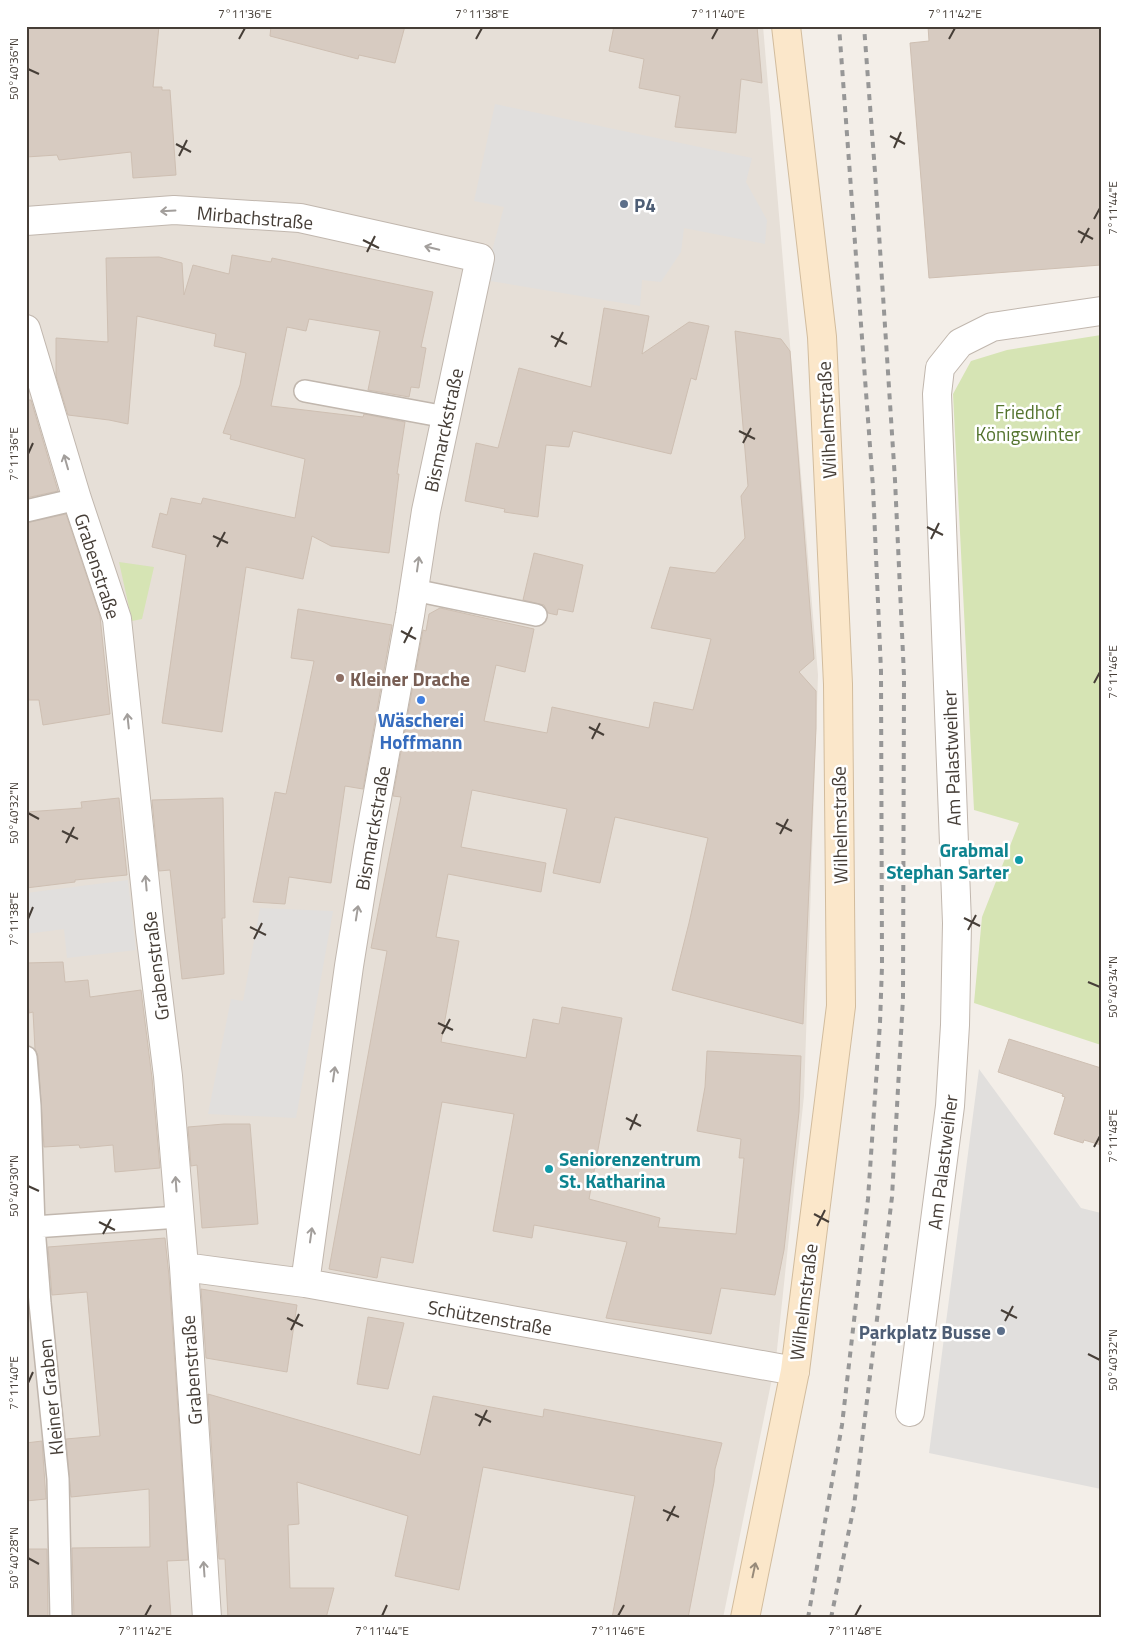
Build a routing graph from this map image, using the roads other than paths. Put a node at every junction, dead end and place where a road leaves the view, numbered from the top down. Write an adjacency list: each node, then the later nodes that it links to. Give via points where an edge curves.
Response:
1 (786, 26): 17 (street, Wilhelmstraße, via 822,337 838,684 841,996)
2 (26, 221): 3 (street, Mirbachstraße, one-way to 2, via 300,218 174,210)
3 (480, 258): 7 (street, Bismarckstraße)
4 (1101, 311): 18 (street, Am Palastweiher, via 992,327 960,343 940,368 937,394 956,988 950,1106)
5 (26, 329): 8 (street, Grabenstraße, one-way to 5)
6 (305, 391): 7 (lane)
7 (446, 417): 10 (street, Bismarckstraße, one-way to 7, via 426,511)
8 (76, 499): 9 (lane); 13 (street, Grabenstraße, one-way to 8, via 168,1076 116,619)
9 (26, 511)
10 (414, 590): 11 (lane); 16 (street, Bismarckstraße, one-way to 10, via 349,966)
11 (536, 615)
12 (26, 1057): 14 (lane, Kleiner Graben)
13 (179, 1217): 14 (lane); 15 (street, Grabenstraße)
14 (34, 1226): 19 (lane, Kleiner Graben, via 58,1479)
15 (184, 1267): 16 (street, Schützenstraße); 20 (street, Grabenstraße, one-way to 15)
16 (305, 1283): 17 (street, Schützenstraße)
17 (795, 1371): 21 (street, Wilhelmstraße, one-way to 17)
18 (910, 1412)
19 (62, 1618)
20 (207, 1618)
21 (744, 1618)

